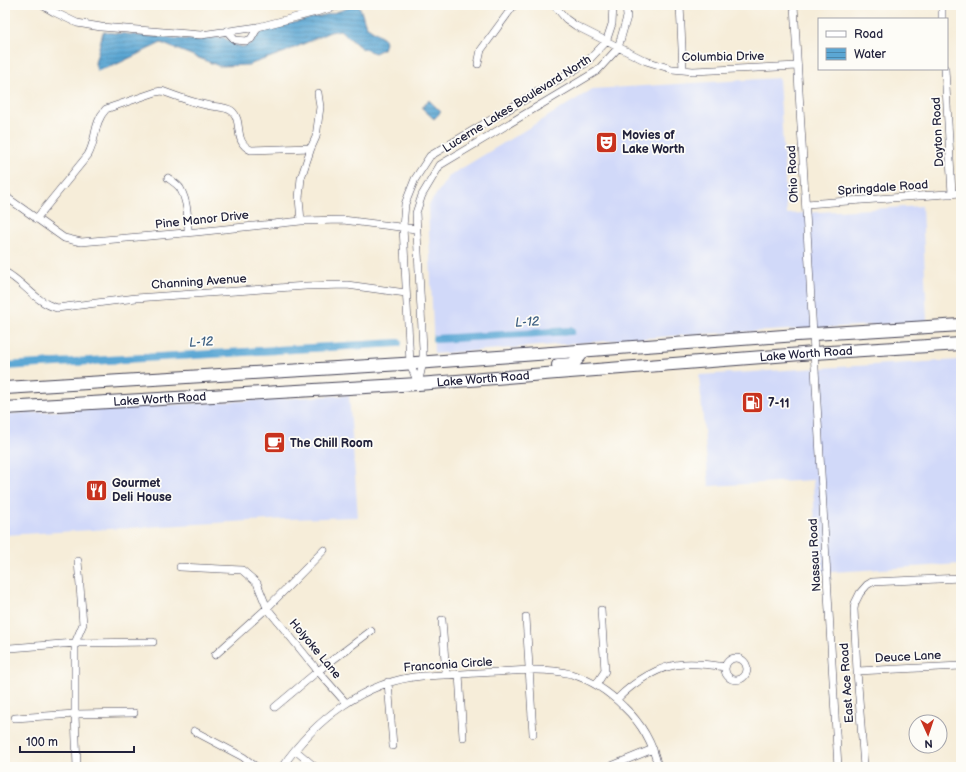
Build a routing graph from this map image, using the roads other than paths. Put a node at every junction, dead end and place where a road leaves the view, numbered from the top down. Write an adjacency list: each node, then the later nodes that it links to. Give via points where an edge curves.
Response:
1 (42, 5): 12 (street, via 77,23 101,27 201,35)
2 (343, 5): 11 (street)
3 (514, 5): 15 (street, via 481,50)
4 (554, 5): 13 (street, Columbia Drive, via 566,19)
5 (613, 5): 13 (street, Lucerne Lakes Boulevard North, via 612,24)
6 (626, 5): 14 (street, Lucerne Lakes Boulevard North, via 627,17)
7 (680, 5): 17 (street)
8 (794, 5): 16 (street, Ohio Road)
9 (942, 5): 10 (street)
10 (942, 18)
11 (258, 27): 12 (street); 12 (street, via 246,42 235,40)
12 (227, 31)
13 (606, 42): 14 (street, Columbia Drive); 28 (street, Lucerne Lakes Boulevard North, via 586,62 430,156 415,179 405,204)
14 (618, 48): 17 (street, Columbia Drive, via 661,67); 29 (street, Lucerne Lakes Boulevard North, via 597,71 440,165 422,194 416,213)
15 (478, 64)
16 (798, 66): 17 (street, Columbia Drive); 25 (street, Ohio Road)
17 (683, 70)
18 (945, 70): 24 (street, Dayton Road)
19 (318, 93): 20 (street, via 320,107 316,137)
20 (311, 148): 26 (street, via 251,150 240,140 236,115 232,111 202,105 162,91 156,92 106,109 102,113 88,155); 27 (street, via 301,178)
21 (168, 178): 30 (street, via 179,187 185,201)
22 (961, 193): 24 (street, Springdale Road)
23 (5, 194): 26 (street, Pine Manor Drive)
24 (952, 194): 25 (street, Springdale Road)
25 (806, 204): 34 (street, Ohio Road)
26 (36, 219): 30 (street, Pine Manor Drive, via 64,238 82,242)
27 (301, 221): 28 (street, Pine Manor Drive, via 342,220); 30 (street, Pine Manor Drive)
28 (403, 227): 29 (street, Pine Manor Drive); 32 (street, Lucerne Lakes Boulevard North)
29 (416, 228): 37 (street, Lucerne Lakes Boulevard North)
30 (188, 233)
31 (5, 272): 32 (street, Channing Avenue, via 39,300 57,308 136,298 306,286 347,285)
32 (406, 292): 38 (street, Lucerne Lakes Boulevard North)
33 (961, 325): 34 (main road, Lake Worth Road)
34 (813, 343): 35 (main road, Lake Worth Road); 36 (main road, Lake Worth Road); 40 (main road, Lake Worth Road); 85 (street, Nassau Road)
35 (961, 344)
36 (584, 350): 37 (main road, Lake Worth Road); 40 (main road, via 573,364 526,368)
37 (423, 362): 38 (main road, Lake Worth Road); 41 (street, Lucerne Lakes Boulevard North)
38 (410, 363): 39 (main road, Lake Worth Road); 41 (street, Lucerne Lakes Boulevard North)
39 (146, 380): 42 (main road, Lake Worth Road); 43 (main road, via 123,389)
40 (472, 380): 41 (main road, Lake Worth Road)
41 (418, 384): 43 (main road, Lake Worth Road)
42 (5, 388)
43 (112, 401): 44 (main road, Lake Worth Road)
44 (5, 408)
45 (324, 550): 49 (street)
46 (78, 561): 55 (street, via 83,624)
47 (180, 567): 49 (street, Holyoke Lane, via 242,570 257,583)
48 (961, 578): 62 (street, East Ace Road, via 872,582 863,589 854,608)
49 (267, 608): 57 (street); 60 (street, Holyoke Lane)
50 (601, 610): 66 (street, via 605,671)
51 (526, 617): 61 (street)
52 (442, 620): 64 (street)
53 (371, 631): 60 (street)
54 (154, 642): 55 (street)
55 (75, 643): 56 (street); 71 (street)
56 (10, 648)
57 (215, 655)
58 (961, 666): 62 (street, Deuce Lane)
59 (725, 667): 67 (street, via 685,664 665,668 636,682)
60 (318, 671): 68 (street, Holyoke Lane); 69 (street)
61 (530, 671): 63 (street, Franconia Circle); 66 (street, Franconia Circle, via 562,672); 74 (street)
62 (857, 671): 86 (street, East Ace Road)
63 (460, 674): 64 (street, Franconia Circle); 75 (street)
64 (446, 675): 65 (street, Franconia Circle, via 411,677)
65 (388, 682): 68 (street, Franconia Circle); 76 (street)
66 (596, 685): 67 (street, Franconia Circle)
67 (617, 700): 77 (street, Franconia Circle, via 640,725)
68 (346, 703): 78 (street, Franconia Circle, via 318,726)
69 (275, 706)
70 (134, 713): 71 (street)
71 (75, 714): 72 (street); 79 (street)
72 (15, 718)
73 (194, 731): 80 (street, via 243,757)
74 (533, 734)
75 (463, 737)
76 (393, 746)
77 (652, 749): 83 (street); 84 (street, Franconia Circle)
78 (295, 750): 81 (street, Franconia Circle); 82 (street)
79 (77, 767)
80 (256, 767)
81 (282, 767)
82 (315, 767)
83 (609, 767)
84 (658, 767)
85 (838, 767)
86 (864, 767)

